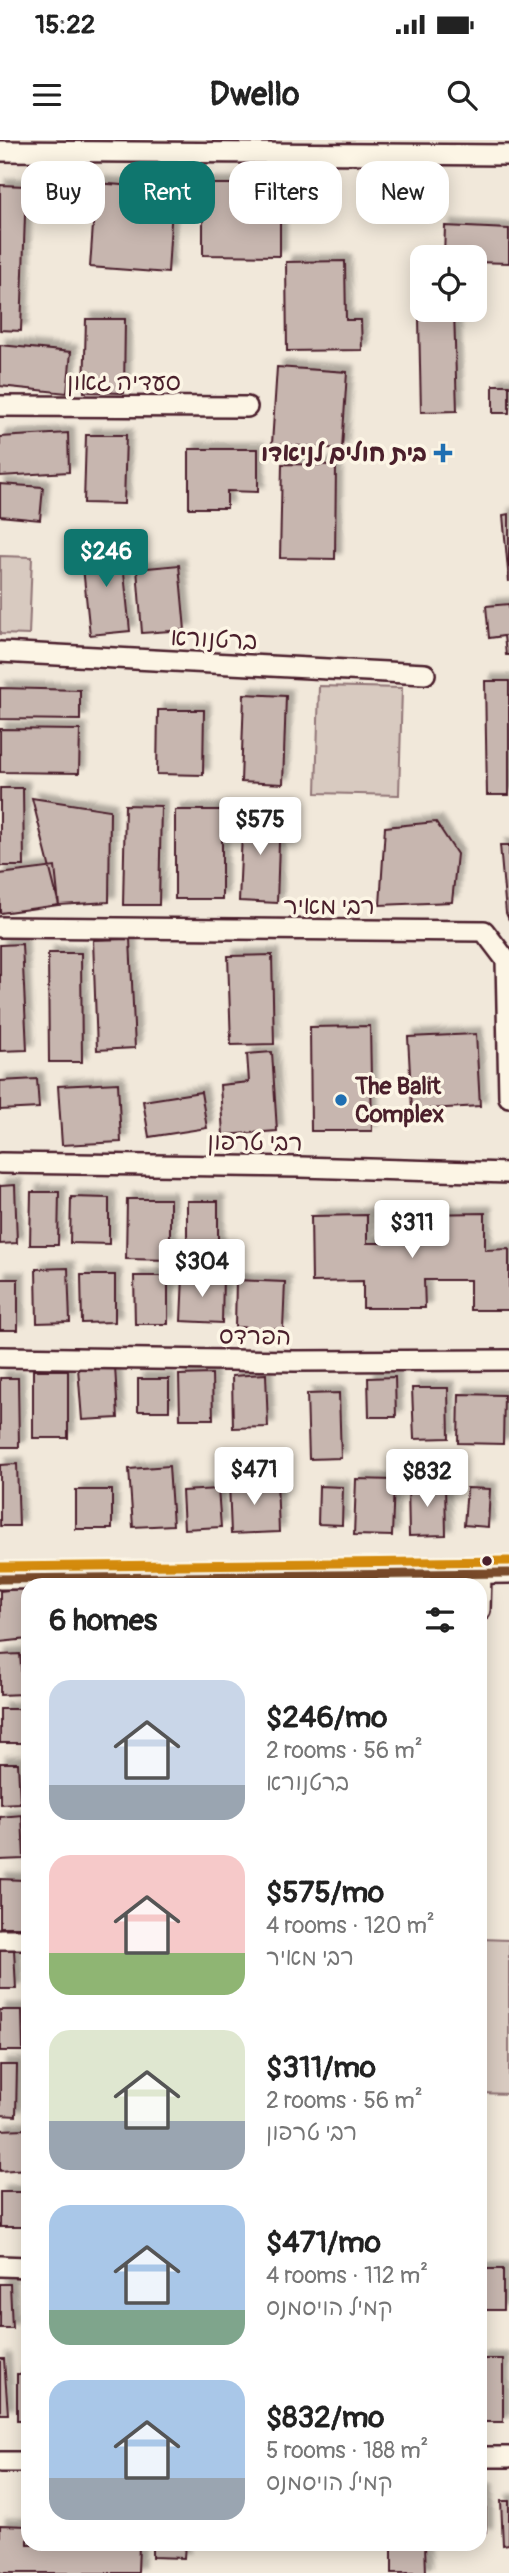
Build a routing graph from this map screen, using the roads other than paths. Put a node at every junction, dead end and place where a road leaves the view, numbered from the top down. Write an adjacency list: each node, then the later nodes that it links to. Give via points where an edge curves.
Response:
1 (348, 146): 2 (street); 3 (street)
2 (0, 151)
3 (509, 155)
4 (0, 406): 5 (street, סעדיה גאון)
5 (247, 407)
6 (0, 652): 7 (street, ברטנורא)
7 (425, 674)
8 (0, 927): 9 (street, רבי מאיר, via 484,931 506,960)
9 (509, 1097)
10 (0, 1163): 11 (street, רבי טרפון)
11 (509, 1173)
12 (0, 1357): 13 (street, הפרדס)
13 (509, 1360)
14 (509, 1573): 15 (street)
15 (481, 1574): 17 (street); 18 (street)
16 (0, 1578): 19 (street)
17 (356, 1578)
18 (481, 1578)
19 (21, 1579)
20 (0, 1939): 21 (street)
21 (21, 1939)
22 (0, 2266): 23 (street)
23 (21, 2267)
24 (487, 2457): 25 (street)
25 (509, 2457)
26 (0, 2462): 27 (street)
27 (21, 2462)

